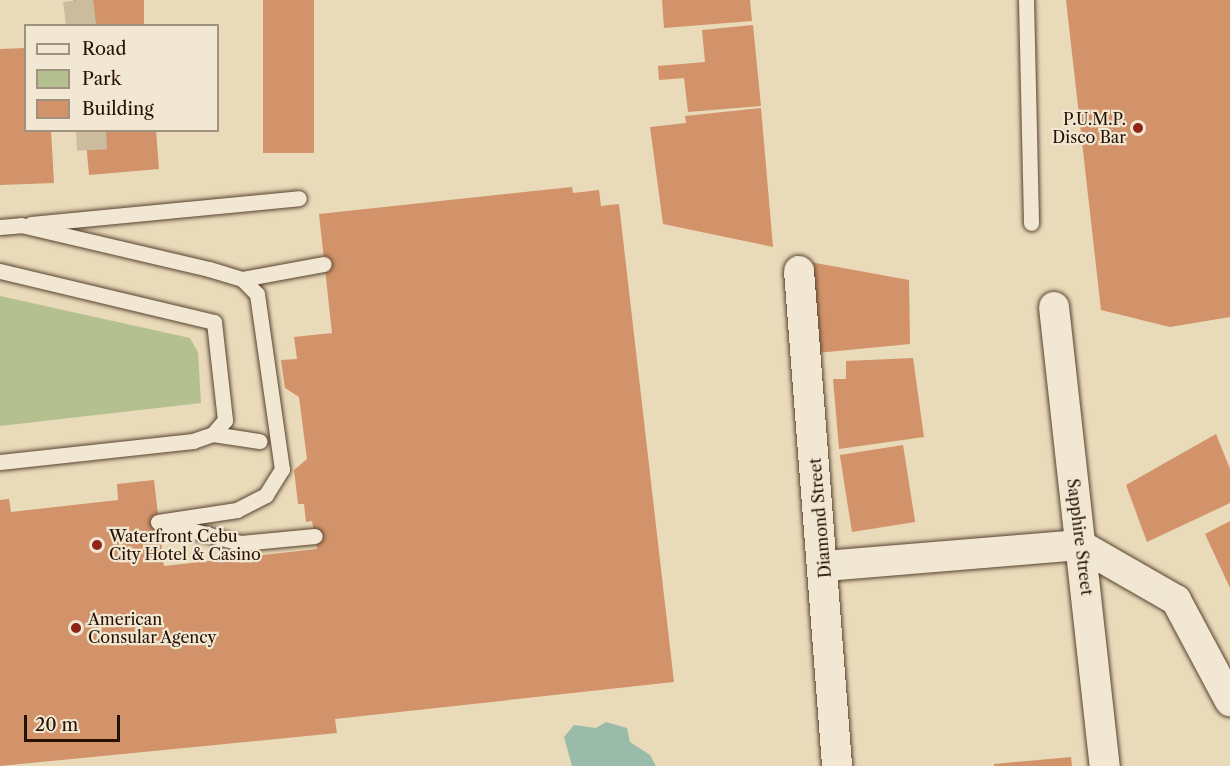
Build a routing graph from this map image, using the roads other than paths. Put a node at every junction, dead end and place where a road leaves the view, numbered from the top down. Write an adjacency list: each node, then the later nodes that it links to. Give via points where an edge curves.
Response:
1 (1026, 0): 3 (lane)
2 (299, 198): 4 (lane)
3 (1031, 223)
4 (21, 225): 5 (lane); 9 (lane)
5 (0, 227)
6 (324, 264): 9 (lane)
7 (0, 271): 11 (lane, via 214,322 225,420)
8 (799, 271): 16 (street, Diamond Street)
9 (242, 279): 14 (lane, via 262,310 282,469 266,495 237,510 158,522 241,543)
10 (1054, 307): 15 (street, Sapphire Street)
11 (213, 434): 12 (lane); 13 (lane, via 193,441)
12 (259, 441)
13 (0, 462)
14 (315, 536)
15 (1080, 545): 16 (street); 17 (street, via 1176,600); 19 (street, Sapphire Street)
16 (825, 566): 18 (street, Diamond Street)
17 (1230, 701)
18 (837, 766)
19 (1105, 766)

